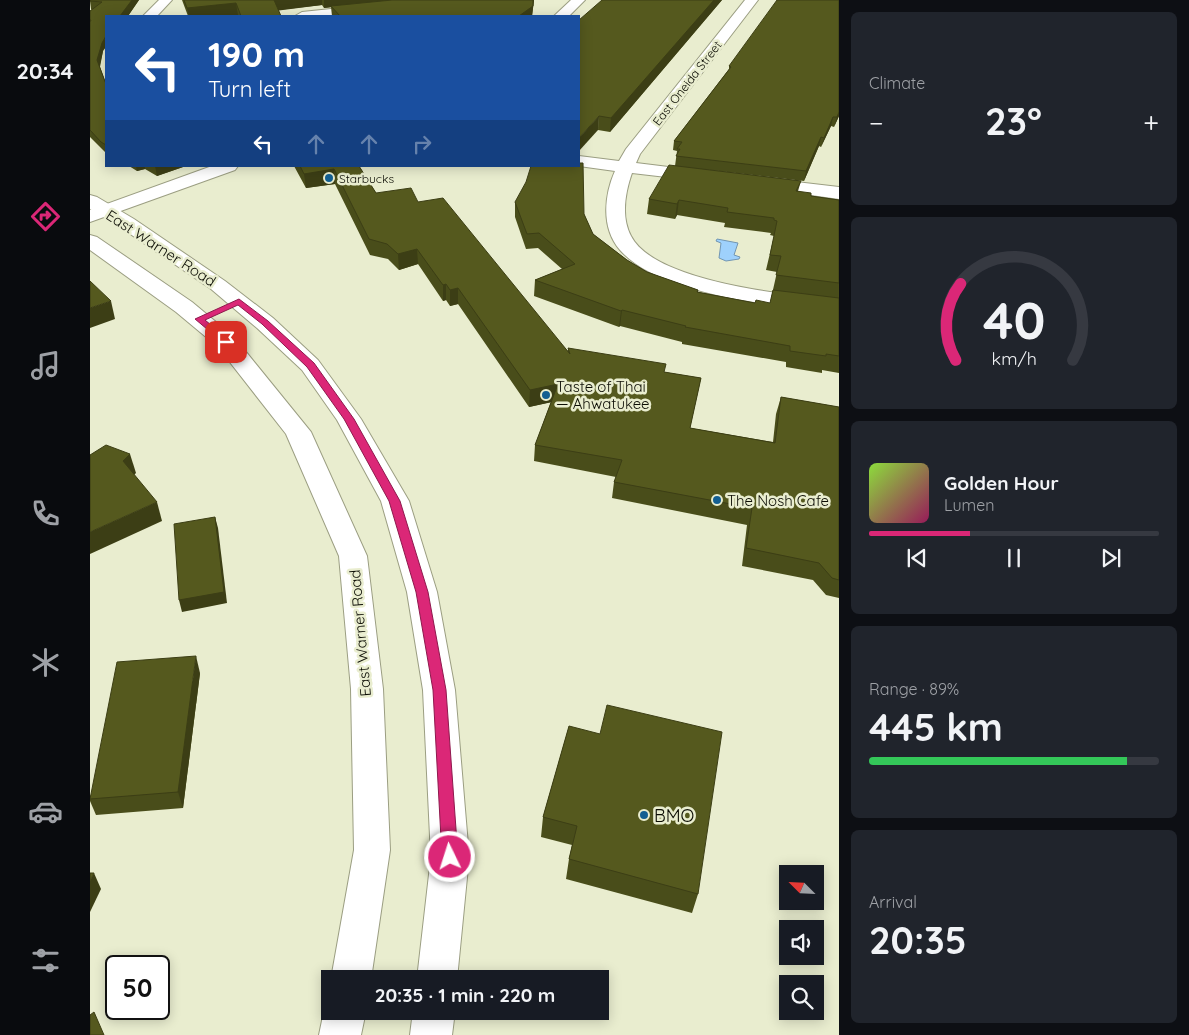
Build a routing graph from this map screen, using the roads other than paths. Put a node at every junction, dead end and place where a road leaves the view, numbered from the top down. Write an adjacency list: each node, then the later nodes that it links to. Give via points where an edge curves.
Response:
1 (166, 0): 5 (main road)
2 (576, 0): 7 (main road)
3 (752, 0): 9 (main road, East Oneida Street)
4 (387, 7): 6 (main road)
5 (151, 15)
6 (311, 15)
7 (562, 15)
8 (580, 161): 9 (main road)
9 (625, 166): 11 (main road); 17 (main road, East Oneida Street, via 616,214 618,231 628,247 644,260 672,275 711,287)
10 (226, 167): 14 (main road)
11 (722, 178)
12 (742, 181): 13 (main road)
13 (839, 193)
14 (95, 210): 16 (main road, East Warner Road, via 184,262)
15 (90, 241): 18 (main road, East Warner Road)
16 (239, 301): 18 (main road); 20 (main road, East Warner Road, via 310,365 349,419 395,501 422,592 439,690 450,857)
17 (839, 307)
18 (199, 319): 19 (main road, East Warner Road, via 226,342 298,432 353,556 367,689 372,850)
19 (352, 970)
20 (438, 970)
21 (343, 1020): 23 (main road)
22 (433, 1020): 24 (main road)
23 (340, 1035)
24 (431, 1035)

